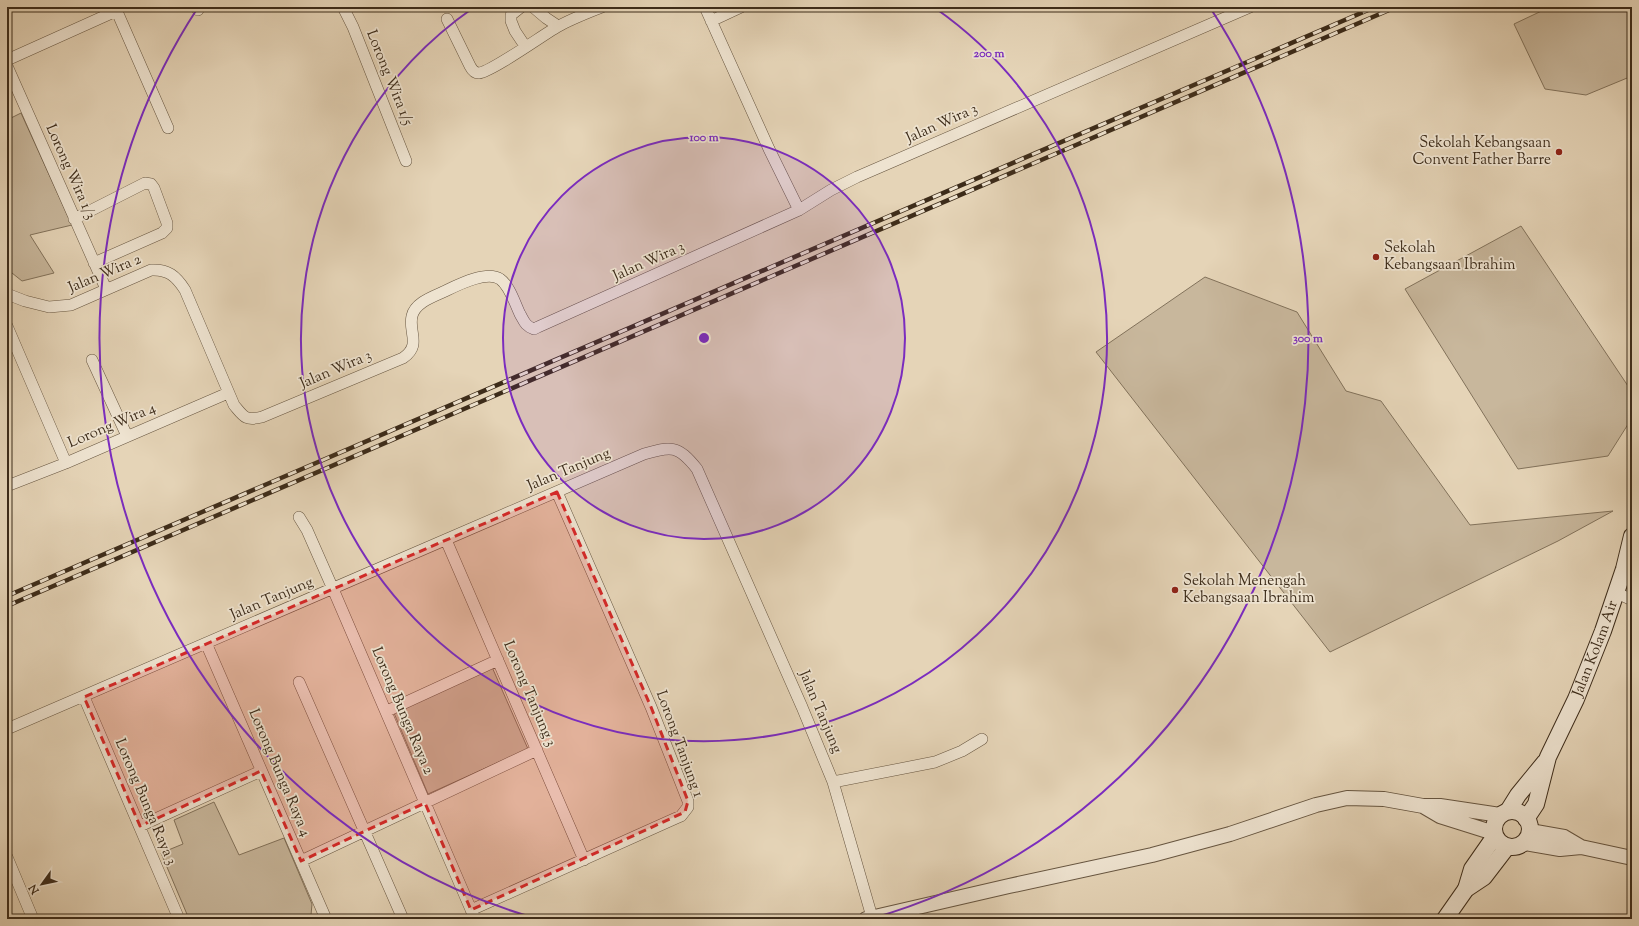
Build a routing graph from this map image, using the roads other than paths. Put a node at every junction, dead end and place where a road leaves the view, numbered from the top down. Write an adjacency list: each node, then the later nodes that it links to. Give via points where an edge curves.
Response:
1 (343, 7): 17 (street, Lorong Wira 1/5)
2 (521, 7): 13 (street, via 511,15 511,21)
3 (533, 7): 12 (street)
4 (602, 7): 12 (street)
5 (705, 7): 11 (street)
6 (741, 7): 11 (street)
7 (1250, 7): 9 (street, Jalan Wira 3)
8 (115, 9): 14 (street); 16 (street)
9 (1234, 10): 18 (street, Jalan Wira 3, via 857,177)
10 (446, 19): 13 (street, via 474,72 485,72)
11 (711, 21): 18 (street)
12 (558, 26): 13 (street)
13 (525, 46)
14 (7, 60)
15 (7, 66): 19 (street, Lorong Wira 1/3)
16 (168, 128)
17 (406, 161)
18 (799, 210): 26 (street, Jalan Wira 3, via 534,329 525,324 509,290 500,279 487,277 467,281 429,298 415,310 412,316 413,345 410,353 403,358 252,419 246,418 234,405)
19 (74, 219): 20 (street, Lorong Wira 1/3); 20 (street, via 145,184 151,184 154,188 167,224 166,228 162,233)
20 (94, 263): 21 (street, Lorong Wira 1/3)
21 (106, 289): 22 (street, Jalan Wira 2, via 152,270 160,270 169,272 178,279); 23 (street, Jalan Wira 2, via 80,302 61,307 49,307)
22 (185, 290): 26 (street, Jalan Wira 3)
23 (7, 294)
24 (7, 326): 28 (street)
25 (92, 360): 27 (street)
26 (228, 393): 27 (street, Lorong Wira 4)
27 (127, 436): 28 (street, Lorong Wira 4)
28 (66, 463): 29 (street, Lorong Wira 4)
29 (7, 486)
30 (557, 492): 33 (street, Jalan Tanjung); 47 (street, Jalan Tanjung, via 663,448 681,452 690,460 697,469 726,534); 58 (street, Lorong Tanjung 1, via 651,707 688,801 688,807 681,816)
31 (298, 517): 34 (street, Lorong Bunga Raya 2, via 307,530)
32 (1632, 536): 35 (main road, Jalan Kolam Air)
33 (446, 540): 34 (street, Jalan Tanjung); 38 (street, Lorong Tanjung 3)
34 (333, 589): 37 (street, Jalan Tanjung); 41 (street, Lorong Bunga Raya 2)
35 (1616, 592): 36 (street); 45 (main road, Jalan Kolam Air, via 1593,659)
36 (1632, 600)
37 (206, 643): 40 (street, Jalan Tanjung); 46 (street, Lorong Bunga Raya 4)
38 (498, 660): 41 (street); 44 (street, Lorong Tanjung 3)
39 (299, 682): 52 (street)
40 (84, 697): 42 (street, Jalan Tanjung); 51 (street, Lorong Bunga Raya 3)
41 (387, 711): 48 (street, Lorong Bunga Raya 2)
42 (7, 729)
43 (982, 739): 47 (street, via 948,758 935,762)
44 (537, 750): 48 (street); 58 (street, Lorong Tanjung 3)
45 (1548, 757): 50 (main road, Jalan Kolam Air); 53 (main road, Jalan Kolam Air)
46 (261, 771): 51 (street); 59 (street, Lorong Bunga Raya 4)
47 (833, 782): 63 (street, Jalan Tanjung)
48 (425, 803): 52 (street); 61 (street, Lorong Bunga Raya 2)
49 (1422, 806): 50 (street); 54 (street, via 1440,816); 63 (street, via 1384,799 1347,798 1331,801 1230,834 1152,855)
50 (1504, 813): 53 (main road, via 1518,812); 54 (main road, via 1494,824)
51 (140, 826): 65 (street, Lorong Bunga Raya 3)
52 (364, 831): 59 (street); 66 (street)
53 (1527, 831): 55 (main road, via 1516,847); 57 (street, via 1564,837 1581,847)
54 (1495, 835): 55 (main road, via 1498,841); 60 (main road, via 1472,868)
55 (1507, 847): 60 (main road, via 1484,877)
56 (7, 857): 64 (street)
57 (1632, 858)
58 (584, 860): 61 (street, Lorong Tanjung 1)
59 (301, 861): 62 (street, Lorong Bunga Raya 4)
60 (1466, 890): 67 (main road)
61 (473, 914)
62 (323, 918)
63 (869, 918)
64 (33, 919)
65 (179, 919)
66 (403, 919)
67 (1445, 919)

